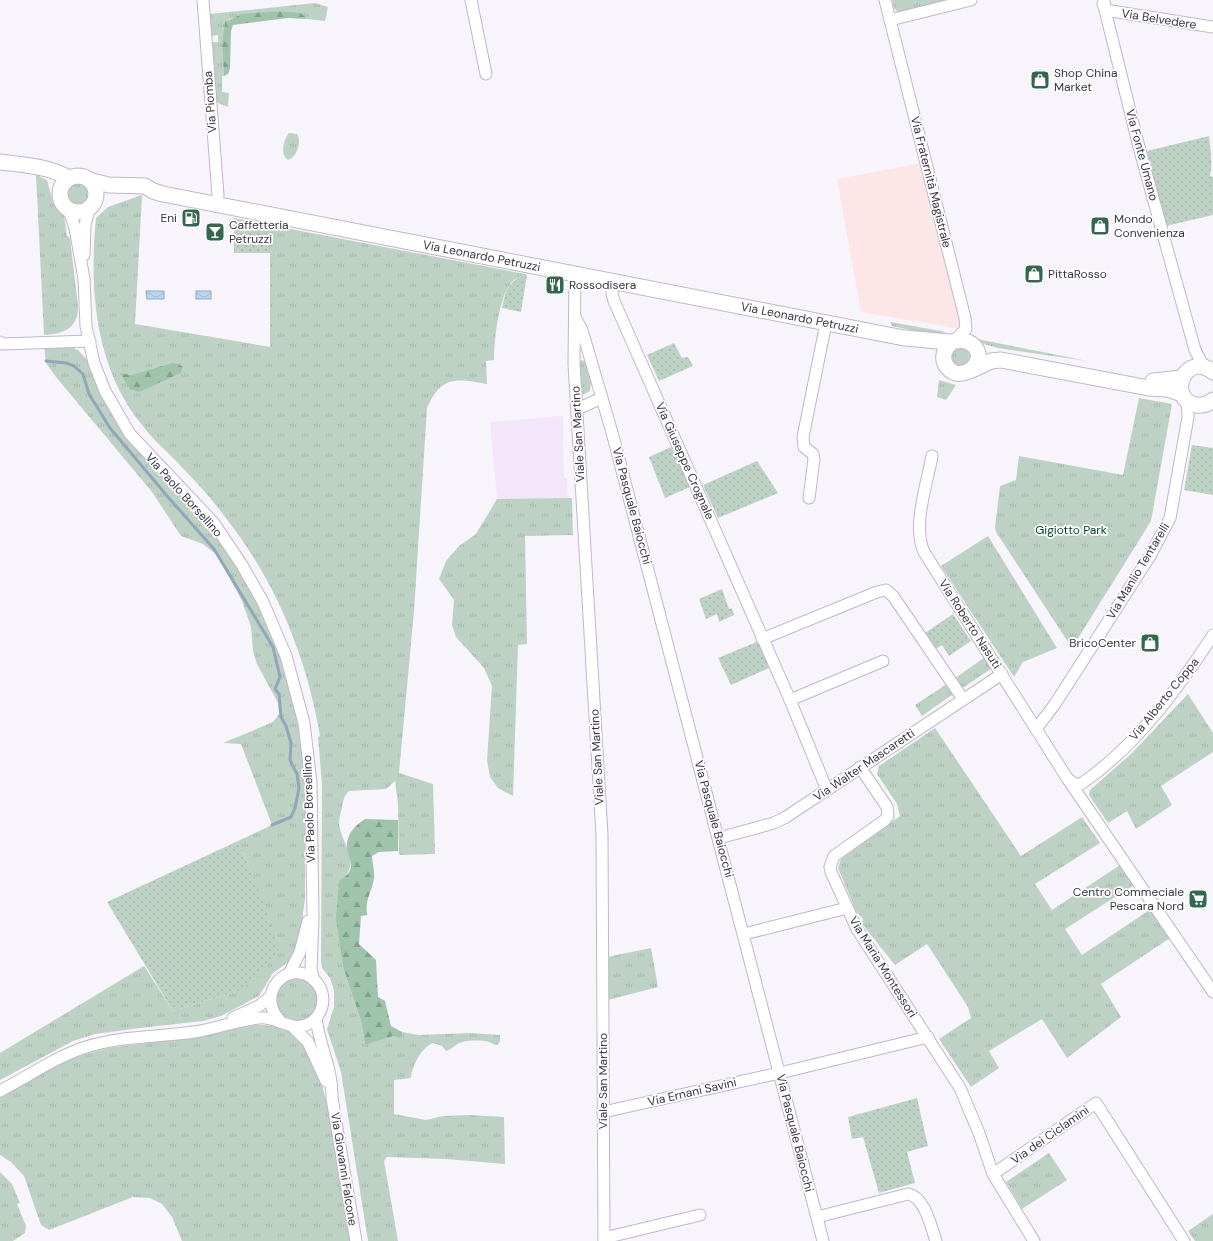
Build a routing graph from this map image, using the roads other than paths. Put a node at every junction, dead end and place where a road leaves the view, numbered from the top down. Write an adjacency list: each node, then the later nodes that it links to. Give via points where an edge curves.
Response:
1 (203, 0): 15 (street, Via Piomba)
2 (471, 0): 8 (street)
3 (885, 0): 6 (street, Via Fraternità Magistrale)
4 (971, 0): 6 (street)
5 (1104, 3): 7 (street, Via Belvedere); 30 (street, Via Fonte Umano, via 1139,147 1190,334 1197,356)
6 (890, 20): 24 (street, Via Fraternità Magistrale, via 965,318 966,329)
7 (1213, 27)
8 (486, 74)
9 (5, 162): 10 (main road, via 40,166); 12 (main road, via 46,176)
10 (69, 178): 11 (main road, via 81,176); 12 (main road)
11 (92, 181): 13 (main road, Via Leonardo Petruzzi, via 108,185 146,186); 14 (main road, via 96,191)
12 (60, 190): 16 (main road, via 62,204)
13 (153, 191): 14 (main road, Via Leonardo Petruzzi, via 144,194 115,194); 15 (main road, Via Leonardo Petruzzi)
14 (92, 205): 16 (main road, via 79,212); 18 (street, Via Paolo Borsellino, via 85,225)
15 (217, 205): 17 (main road, Via Leonardo Petruzzi)
16 (69, 210): 18 (street, Via Paolo Borsellino, via 75,228)
17 (575, 274): 19 (main road, Via Leonardo Petruzzi); 20 (street, Viale San Martino)
18 (84, 279): 23 (street, Via Paolo Borsellino, via 86,326)
19 (613, 282): 21 (main road, Via Leonardo Petruzzi); 39 (street, Via Giuseppe Crognale, via 614,301)
20 (574, 315): 27 (street, Viale San Martino); 28 (street, Via Pasquale Baiocchi, via 582,330)
21 (826, 323): 22 (main road, Via Leonardo Petruzzi); 37 (street, via 803,437 804,447 813,454 814,459)
22 (904, 338): 24 (main road, Via Leonardo Petruzzi); 29 (main road, Via Leonardo Petruzzi, via 932,348)
23 (90, 341): 25 (street, via 2,344); 51 (street, Via Paolo Borsellino, via 94,363 118,415 130,434 221,534 263,602 286,656 304,723 310,775)
24 (954, 341): 26 (main road, via 966,341); 29 (main road, via 945,350)
25 (0, 342)
26 (975, 347): 31 (main road, via 978,357); 32 (main road, via 1151,381)
27 (574, 351): 28 (street); 35 (street, Viale San Martino)
28 (588, 351): 33 (street, Via Pasquale Baiocchi)
29 (943, 360): 31 (main road, via 945,366 955,373 967,373)
30 (1209, 369): 32 (main road, via 1191,368)
31 (972, 370): 34 (main road, via 991,361 1001,360 1171,390)
32 (1182, 378): 34 (main road, via 1180,386)
33 (602, 398): 35 (street); 50 (street, Via Pasquale Baiocchi)
34 (1201, 401): 44 (street, Via Manlio Tentarelli, via 1188,417 1170,518 1150,556 1055,704)
35 (577, 409): 66 (street, Viale San Martino, via 602,835)
36 (932, 456): 41 (street, Via Roberto Nasuti, via 919,529 920,543 928,560)
37 (809, 498)
38 (1213, 635): 46 (street, Via Alberto Coppa, via 1186,676 1143,728)
39 (762, 639): 42 (street, via 886,590 893,596); 43 (street, Via Giuseppe Crognale)
40 (883, 661): 43 (street)
41 (1002, 674): 42 (street, Via Walter Mascaretti); 44 (street, Via Roberto Nasuti)
42 (963, 699): 45 (street, Via Walter Mascaretti)
43 (790, 700): 48 (street, Via Giuseppe Crognale)
44 (1036, 729): 47 (street, Via Roberto Nasuti)
45 (860, 767): 48 (street, Via Walter Mascaretti); 52 (street, Via Maria Montessori, via 887,807 888,816 834,856 831,872)
46 (1094, 775): 47 (street, Via Alberto Coppa, via 1081,784 1074,784); 49 (street, Via Alberto Coppa, via 1086,786)
47 (1068, 778): 49 (street)
48 (827, 790): 50 (street, Via Walter Mascaretti, via 774,823)
49 (1086, 806): 56 (street)
50 (719, 838): 53 (street, Via Pasquale Baiocchi)
51 (312, 899): 54 (street, Via Paolo Borsellino, via 302,945); 55 (street, Via Paolo Borsellino, via 311,969)
52 (847, 908): 53 (street); 62 (street, Via Maria Montessori, via 857,929)
53 (744, 934): 63 (street, Via Pasquale Baiocchi)
54 (289, 974): 55 (street, via 302,974); 57 (street, via 276,983)
55 (314, 980): 58 (street, via 319,985 323,998)
56 (1213, 992)
57 (270, 997): 59 (street, via 274,1014); 61 (street, via 259,1006)
58 (316, 1018): 60 (street, via 305,1025); 65 (street, Via Giovanni Falcone, via 318,1036 330,1074)
59 (280, 1021): 60 (street); 61 (street, via 260,1017)
60 (292, 1026): 65 (street, Via Giovanni Falcone, via 308,1042)
61 (214, 1027): 64 (street, via 195,1032 88,1046 56,1059)
62 (928, 1037): 63 (street, Via Ernani Savini); 67 (street, Via Maria Montessori, via 960,1088 980,1133)
63 (780, 1072): 66 (street, Via Ernani Savini); 69 (street, Via Pasquale Baiocchi)
64 (0, 1091)
65 (332, 1098): 71 (street, Via Giovanni Falcone)
66 (603, 1112): 70 (street, Viale San Martino)
67 (993, 1174): 74 (street); 75 (street, Via dei Ciclamini, via 1096,1103)
68 (700, 1214): 70 (street)
69 (817, 1217): 72 (street, Via Pasquale Baiocchi); 73 (street, via 908,1194 915,1197 922,1206)
70 (604, 1240)
71 (356, 1241)
72 (824, 1241)
73 (936, 1241)
74 (1034, 1241)
75 (1184, 1241)

